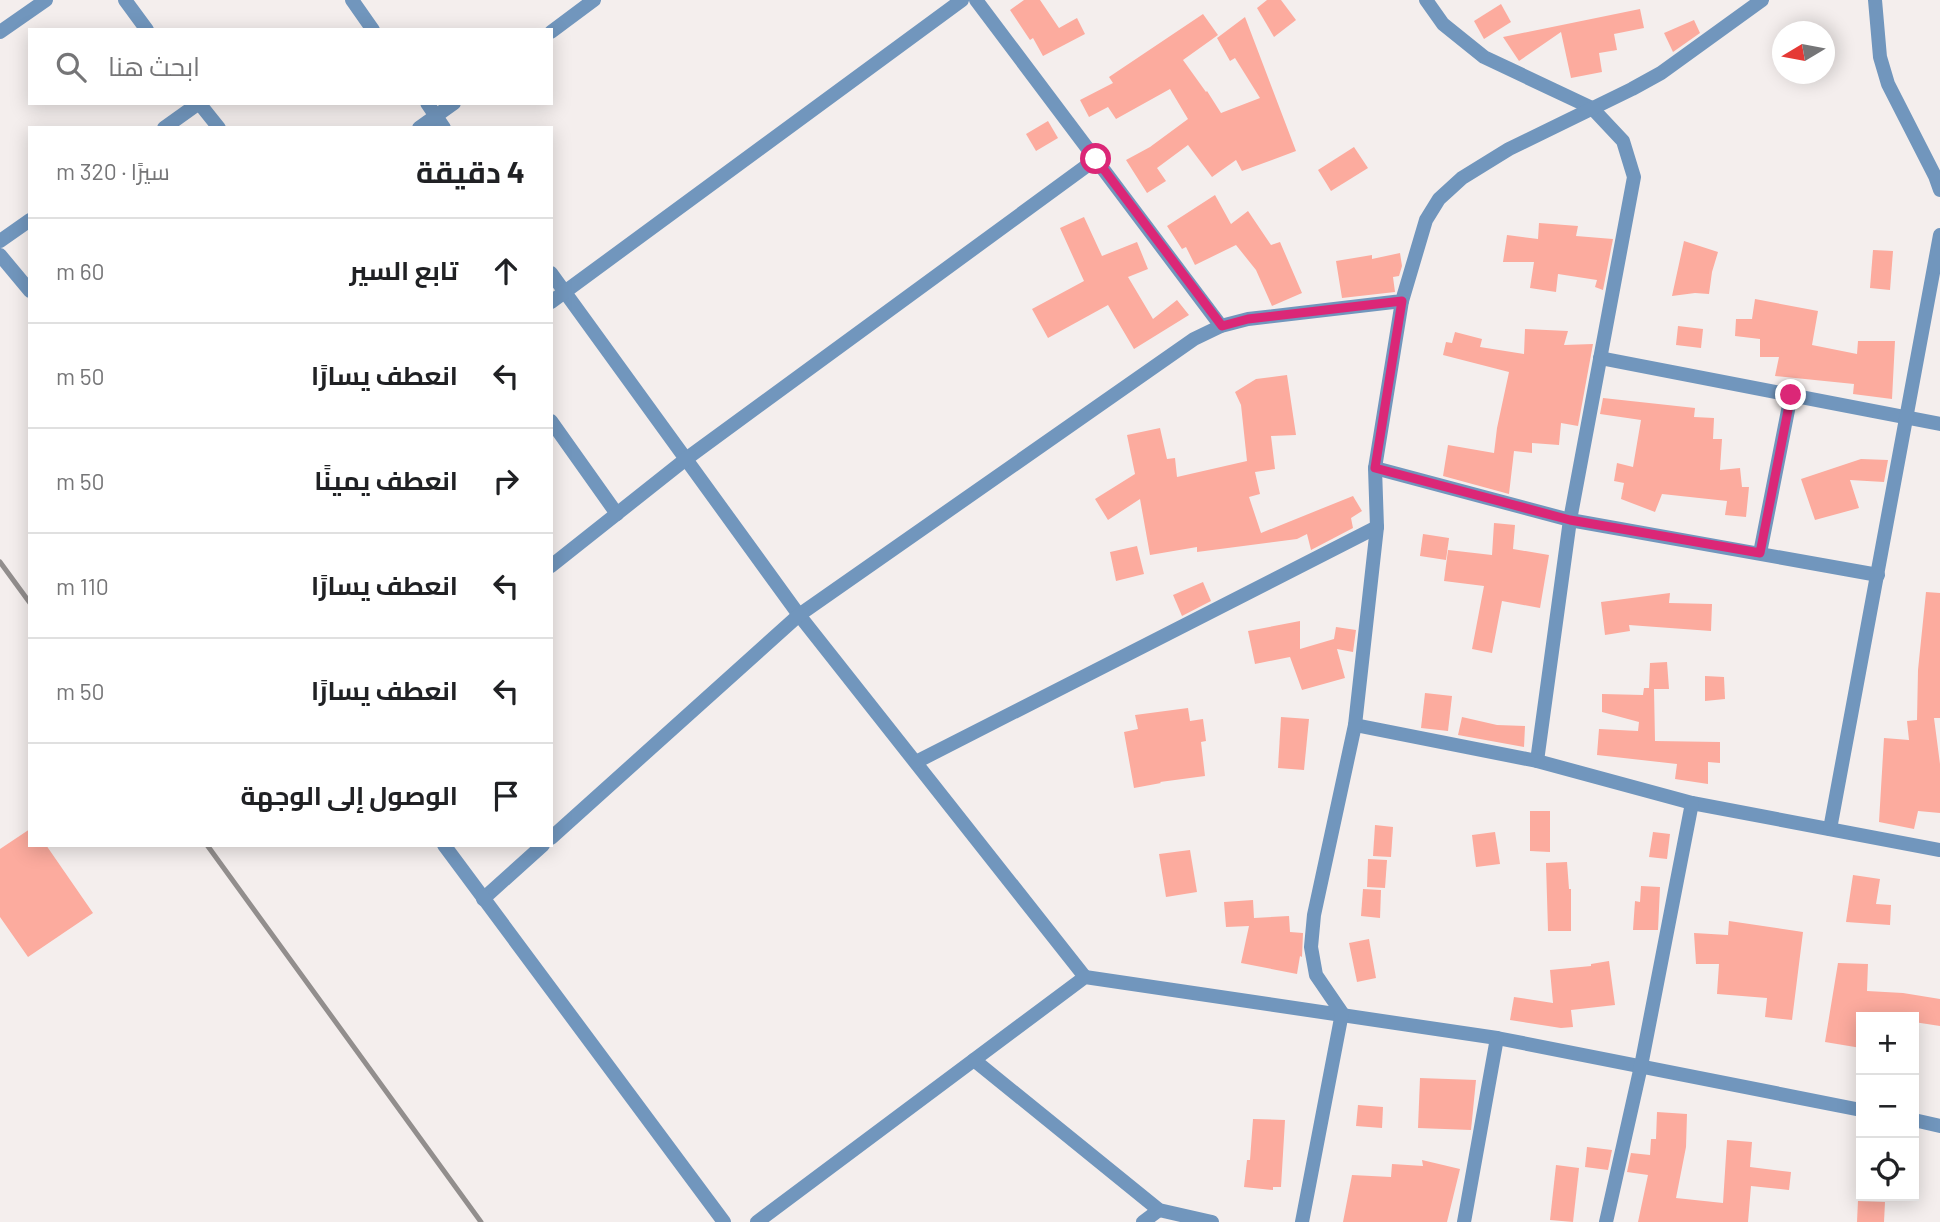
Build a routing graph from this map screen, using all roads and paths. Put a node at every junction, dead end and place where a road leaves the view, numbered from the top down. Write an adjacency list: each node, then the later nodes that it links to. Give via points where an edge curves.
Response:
1 (46, 0): 13 (street)
2 (125, 0): 10 (street)
3 (352, 0): 11 (street)
4 (594, 0): 12 (street)
5 (962, 0): 30 (street)
6 (976, 0): 22 (street)
7 (1426, 0): 18 (street, via 1443,24 1484,57)
8 (1762, 0): 18 (street, via 1661,73)
9 (1875, 0): 23 (street, via 1880,57 1888,84)
10 (146, 28)
11 (372, 28)
12 (553, 31)
13 (0, 32)
14 (196, 105): 20 (street)
15 (201, 105): 21 (street)
16 (428, 105): 19 (street)
17 (453, 105): 19 (street)
18 (1592, 108): 32 (street, via 1509,149 1462,178 1439,199 1426,220); 34 (street, via 1623,141 1634,177)
19 (440, 122)
20 (167, 126)
21 (217, 126)
22 (1096, 159): 33 (street); 39 (street)
23 (1940, 190)
24 (28, 221): 26 (street)
25 (1940, 235): 36 (street)
26 (0, 241)
27 (0, 255): 29 (street)
28 (553, 276): 30 (street)
29 (28, 289)
30 (565, 292): 31 (street); 39 (street)
31 (553, 301)
32 (1402, 301): 33 (street); 40 (street)
33 (1222, 326): 47 (street, via 1194,339)
34 (1600, 358): 35 (street); 42 (street)
35 (1791, 395): 36 (street); 44 (street)
36 (1907, 417): 38 (street); 46 (street)
37 (553, 424): 41 (street)
38 (1940, 424)
39 (686, 459): 41 (street); 47 (street)
40 (1375, 468): 42 (street); 43 (street)
41 (617, 514): 45 (street)
42 (1570, 520): 44 (street); 49 (street)
43 (1377, 527): 48 (street); 50 (street)
44 (1760, 553): 46 (street)
45 (553, 564)
46 (1878, 575): 52 (street)
47 (799, 615): 50 (street); 53 (street)
48 (1355, 725): 49 (street); 59 (street, via 1311,947 1316,975)
49 (1537, 761): 51 (street)
50 (916, 762): 58 (street)
51 (1692, 803): 52 (street); 62 (street)
52 (1830, 829): 56 (street)
53 (553, 836)
54 (445, 847): 57 (street)
55 (541, 847): 57 (street)
56 (1940, 850)
57 (484, 899): 67 (street)
58 (1085, 976): 59 (street); 61 (street)
59 (1342, 1013): 60 (street); 71 (street)
60 (1497, 1038): 62 (street); 72 (street)
61 (974, 1060): 66 (street); 68 (street)
62 (1641, 1066): 63 (street); 73 (street)
63 (1856, 1109)
64 (1919, 1122): 65 (street)
65 (1940, 1126)
66 (1159, 1210): 69 (street); 70 (street)
67 (723, 1222)
68 (757, 1222)
69 (1143, 1222)
70 (1212, 1222)
71 (1302, 1222)
72 (1464, 1222)
73 (1606, 1222)

